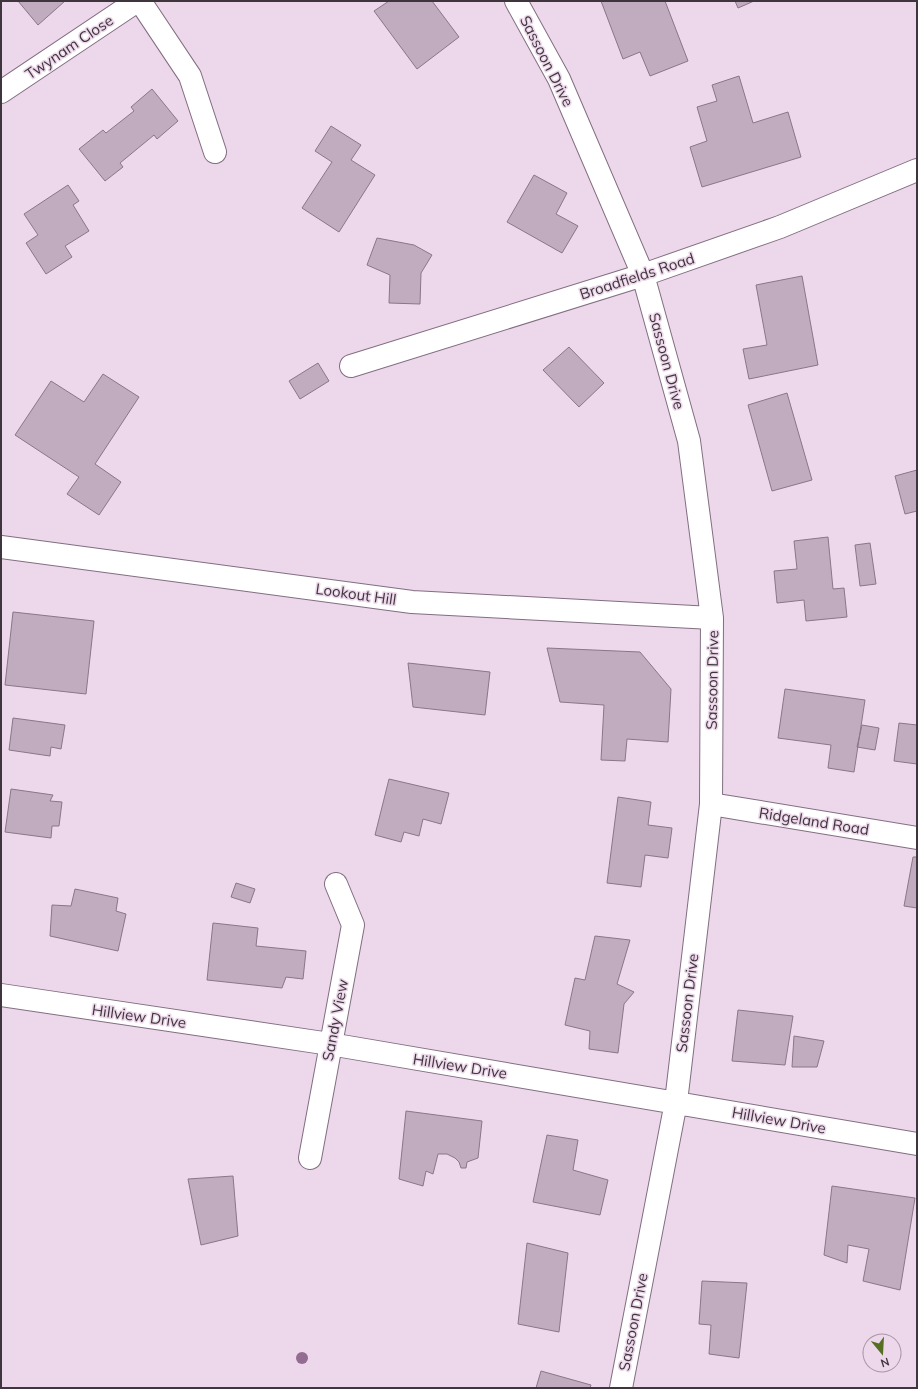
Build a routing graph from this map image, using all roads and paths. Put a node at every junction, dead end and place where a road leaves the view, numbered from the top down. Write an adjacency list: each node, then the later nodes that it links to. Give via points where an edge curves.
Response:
1 (139, 1): 3 (street, Twynam Close); 4 (street, Twynam Close, via 190,76)
2 (516, 1): 6 (street, Sassoon Drive, via 559,79)
3 (1, 92)
4 (215, 152)
5 (917, 170): 6 (street, Broadfields Road, via 780,227)
6 (643, 275): 7 (street, Broadfields Road); 9 (street, Sassoon Drive, via 689,441)
7 (351, 366)
8 (1, 547): 9 (street, Lookout Hill, via 412,602)
9 (712, 618): 10 (street, Sassoon Drive)
10 (711, 804): 11 (street, Ridgeland Road); 15 (street, Sassoon Drive)
11 (917, 838)
12 (336, 884): 14 (street, Sandy View, via 354,924)
13 (1, 995): 14 (street, Hillview Drive)
14 (330, 1044): 15 (street, Hillview Drive); 17 (street, Sandy View)
15 (676, 1102): 16 (street, Hillview Drive); 18 (street, Sassoon Drive)
16 (917, 1144)
17 (310, 1158)
18 (621, 1388)

